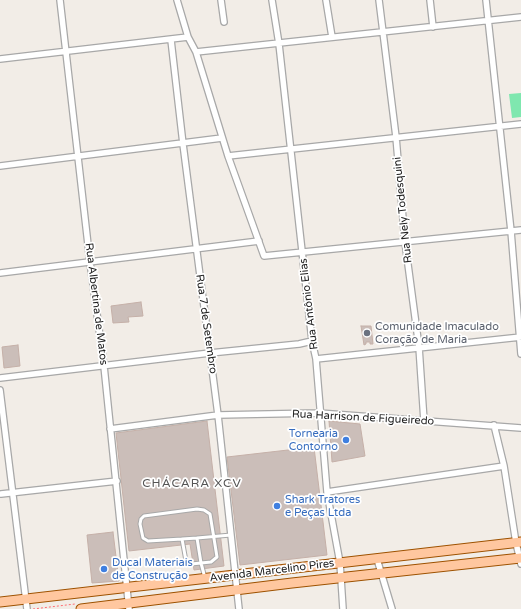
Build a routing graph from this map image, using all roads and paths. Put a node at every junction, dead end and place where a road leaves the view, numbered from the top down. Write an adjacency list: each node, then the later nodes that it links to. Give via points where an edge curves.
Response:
1 (60, 0): 18 (street, Rua Albertina de Matos)
2 (176, 0): 14 (street)
3 (221, 0): 11 (street)
4 (272, 0): 17 (street, Rua Antônio Elias)
5 (326, 0): 15 (street)
6 (379, 0): 13 (street, Rua Nely Todesquini)
7 (430, 0): 12 (street)
8 (486, 0): 10 (street)
9 (521, 17): 10 (street)
10 (489, 20): 12 (street); 22 (street)
11 (224, 22)
12 (433, 27): 13 (street)
13 (383, 32): 15 (street); 23 (street, Rua Nely Todesquini)
14 (188, 37): 16 (street); 19 (street)
15 (332, 38): 17 (street)
16 (171, 40): 18 (street); 25 (street, Rua 7 de Setembro)
17 (279, 44): 19 (street); 26 (street, Rua Antônio Elias)
18 (66, 52): 20 (street); 27 (street, Rua Albertina de Matos)
19 (196, 52): 24 (street)
20 (0, 60)
21 (521, 124): 22 (street)
22 (500, 126): 23 (street); 31 (street)
23 (396, 137): 26 (street); 33 (street, Rua Nely Todesquini)
24 (222, 138): 25 (street); 28 (street)
25 (183, 144): 27 (street); 34 (street, Rua 7 de Setembro)
26 (291, 149): 28 (street); 35 (street, Rua Antônio Elias)
27 (78, 156): 29 (street); 36 (street, Rua Albertina de Matos)
28 (228, 156): 32 (street)
29 (0, 166)
30 (521, 230): 31 (street)
31 (511, 232): 33 (street); 38 (street)
32 (259, 241): 34 (street); 35 (street, via 264,256)
33 (405, 242): 35 (street); 40 (street, Rua Nely Todesquini)
34 (196, 249): 36 (street); 41 (street, Rua 7 de Setembro)
35 (303, 252): 39 (street, Rua Antônio Elias)
36 (90, 262): 37 (street); 44 (street, Rua Albertina de Matos)
37 (0, 273)
38 (520, 337): 40 (street); 42 (street)
39 (312, 341): 41 (street); 43 (street, Rua Antônio Elias)
40 (419, 347): 43 (street); 49 (street, Rua Nely Todesquini)
41 (210, 353): 44 (street); 48 (street, Rua 7 de Setembro)
42 (521, 354)
43 (316, 358): 47 (street, Rua Antônio Elias)
44 (104, 366): 45 (street); 51 (street, Rua Albertina de Matos)
45 (0, 378)
46 (0, 390): 55 (street)
47 (319, 413): 48 (street, Rua Harrison de Figueiredo); 49 (street, Rua Harrison de Figueiredo); 56 (street, Rua Antônio Elias)
48 (218, 415): 51 (street, Rua Harrison de Figueiredo); 58 (street, Rua 7 de Setembro)
49 (424, 421): 50 (street, Rua Harrison de Figueiredo)
50 (494, 425): 52 (street, Rua Harrison de Figueiredo); 53 (street)
51 (110, 428): 54 (street, Rua Albertina de Matos)
52 (521, 428)
53 (504, 466): 56 (street); 62 (street)
54 (116, 481): 55 (street); 71 (street, Rua Albertina de Matos)
55 (13, 492): 57 (street); 73 (street)
56 (326, 492): 66 (street, Rua Antônio Elias)
57 (1, 494)
58 (231, 535): 59 (lane); 68 (street, Rua 7 de Setembro)
59 (213, 536): 60 (lane); 61 (lane, via 210,514 204,510 144,516 141,519 143,538 148,542); 65 (lane, via 217,557 211,562)
60 (197, 538): 61 (lane); 65 (lane)
61 (182, 539): 65 (lane, via 186,561 191,564)
62 (518, 543): 63 (main road, Avenida Marcelino Pires); 64 (street)
63 (377, 559): 66 (main road, Avenida Marcelino Pires); 67 (street)
64 (521, 560): 67 (main road, Avenida Marcelino Pires)
65 (202, 563): 69 (lane)
66 (340, 563): 68 (main road, Avenida Marcelino Pires); 70 (street, Rua Antônio Elias)
67 (382, 574): 70 (main road, Avenida Marcelino Pires); 80 (street)
68 (236, 575): 69 (main road, Avenida Marcelino Pires); 72 (street, Rua 7 de Setembro)
69 (205, 579): 71 (main road, Avenida Marcelino Pires)
70 (341, 579): 72 (main road, Avenida Marcelino Pires); 79 (street, Rua Antônio Elias)
71 (127, 588): 73 (main road, Avenida Marcelino Pires); 75 (street, Rua Albertina de Matos)
72 (237, 591): 75 (main road, Avenida Marcelino Pires); 78 (street, Rua 7 de Setembro)
73 (26, 598): 74 (main road, Avenida Marcelino Pires); 76 (street)
74 (0, 602)
75 (129, 606): 77 (main road, Avenida Marcelino Pires)
76 (27, 609)
77 (81, 609)
78 (239, 609)
79 (343, 609)
80 (392, 609)

